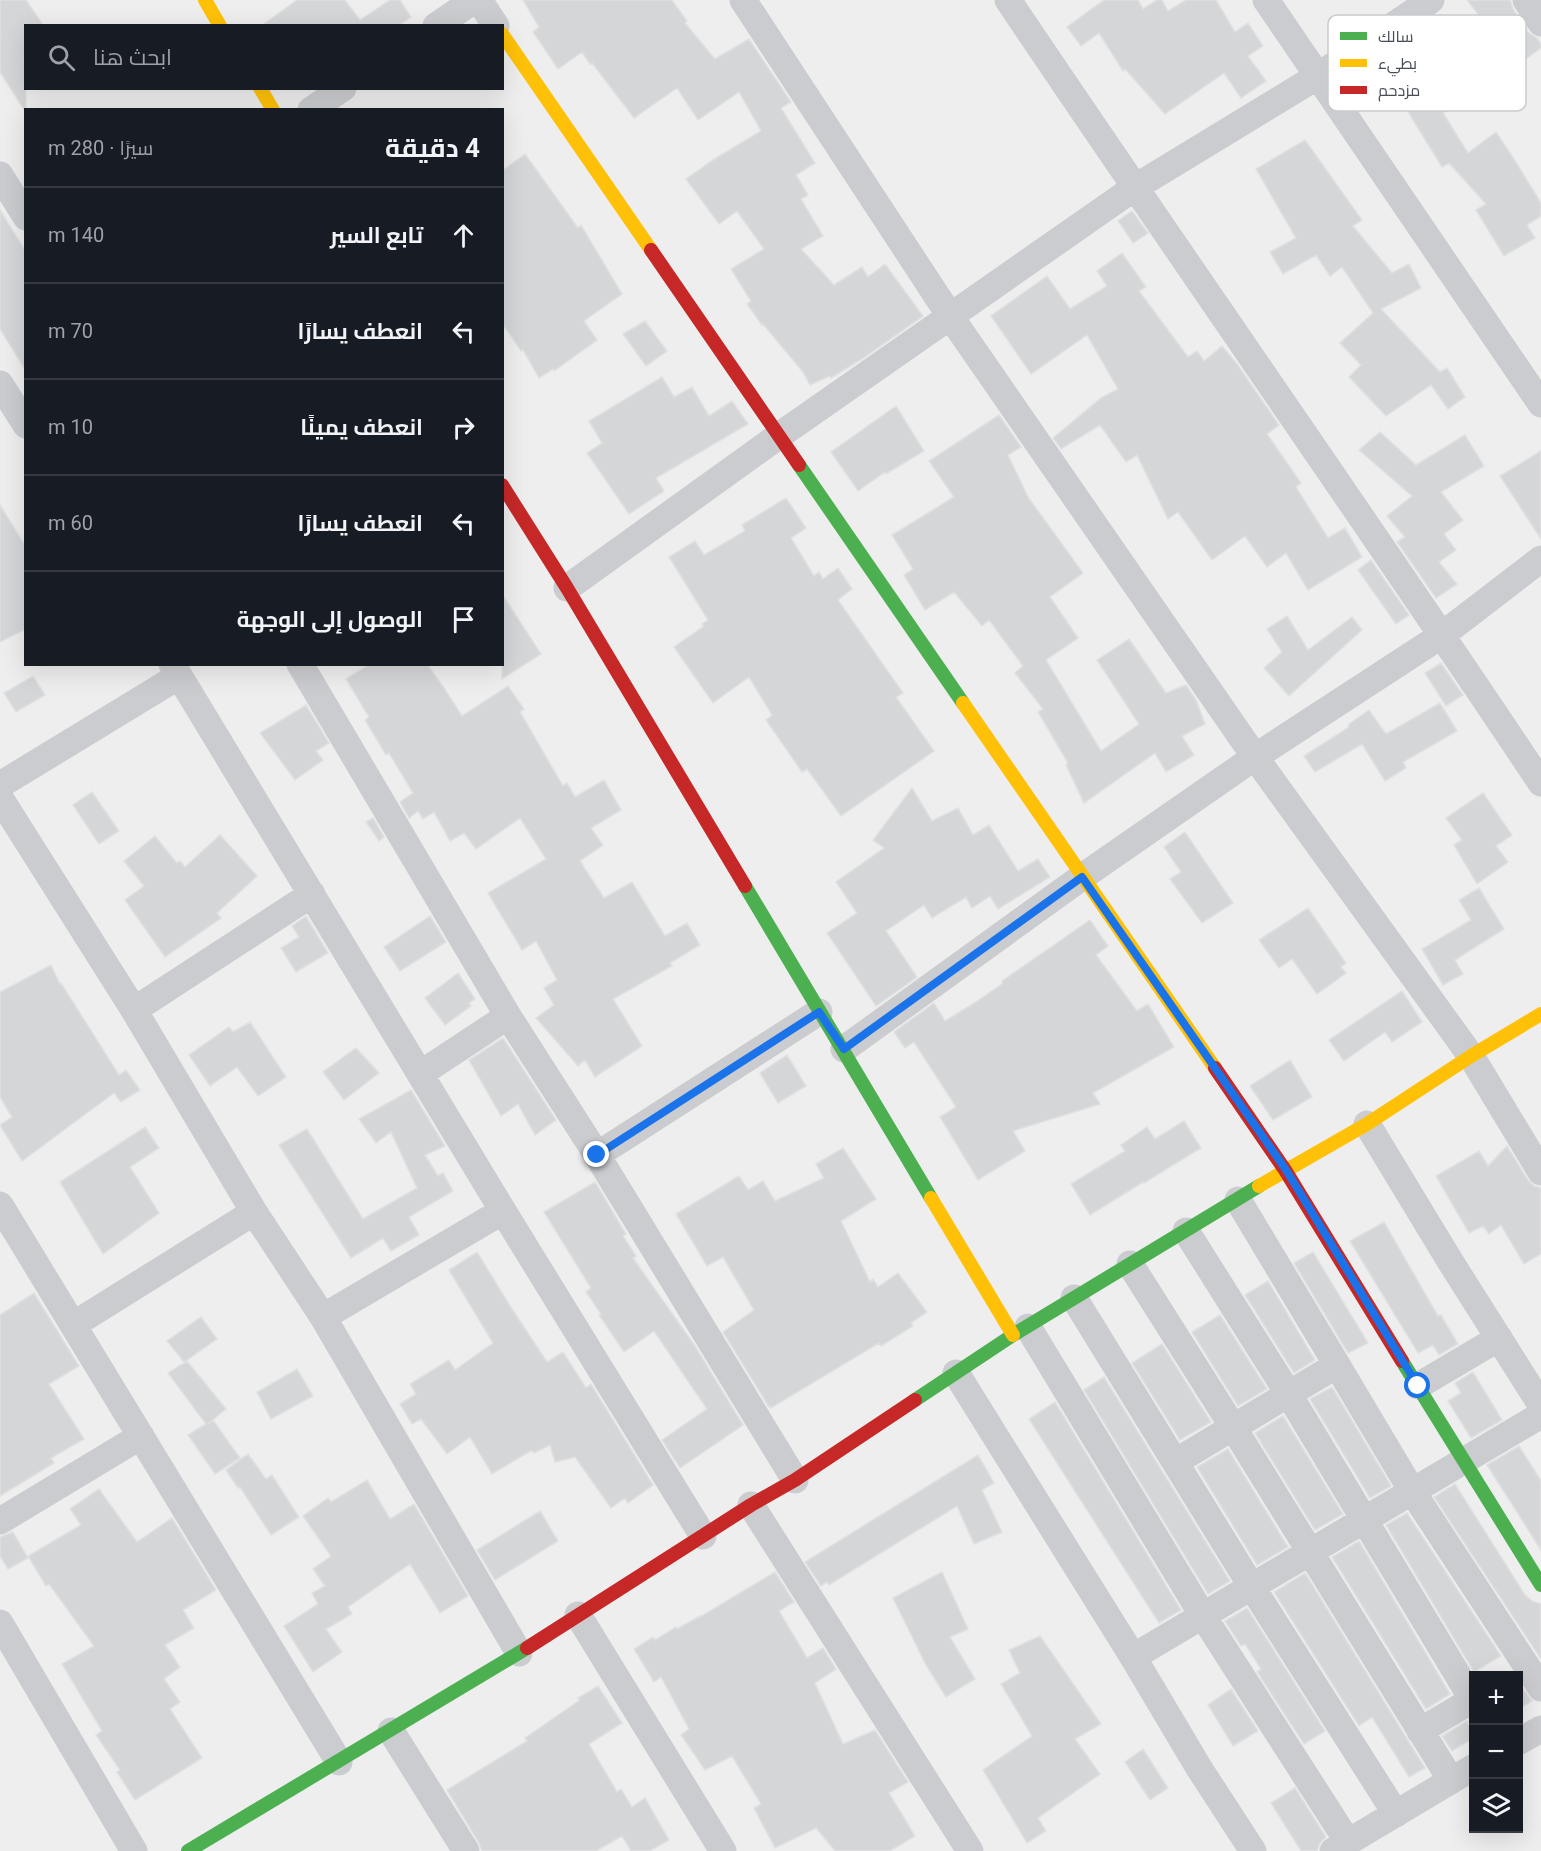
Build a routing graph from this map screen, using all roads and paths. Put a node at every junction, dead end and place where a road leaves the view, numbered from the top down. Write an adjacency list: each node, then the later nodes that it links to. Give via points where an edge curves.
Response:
1 (204, 0): 10 (street)
2 (477, 0): 11 (street); 12 (street)
3 (743, 0): 25 (street)
4 (1008, 0): 23 (street)
5 (1266, 0): 15 (street)
6 (1431, 0): 8 (street)
7 (1526, 0): 9 (street)
8 (1409, 15)
9 (1541, 23)
10 (219, 24)
11 (439, 24)
12 (495, 24)
13 (504, 37): 29 (street)
14 (1328, 69): 15 (street)
15 (1318, 76): 18 (street); 23 (street)
16 (261, 90): 19 (street)
17 (340, 90): 20 (street)
18 (1328, 91)
19 (272, 108)
20 (314, 108)
21 (1342, 111): 27 (street)
22 (0, 175): 24 (street)
23 (1134, 188): 25 (street); 33 (street)
24 (24, 214)
25 (950, 316): 29 (street); 36 (street)
26 (0, 384): 28 (street)
27 (1541, 404)
28 (24, 422)
29 (780, 435): 32 (street); 40 (street)
30 (504, 488): 32 (street)
31 (1541, 559): 33 (street)
32 (567, 588): 43 (street)
33 (1442, 635): 36 (street); 37 (street)
34 (301, 666): 45 (street)
35 (176, 670): 38 (street); 41 (street)
36 (1255, 757): 40 (street); 47 (street)
37 (1541, 783)
38 (0, 785)
39 (0, 798): 42 (street)
40 (1082, 877): 46 (street); 51 (street)
41 (312, 894): 42 (street); 48 (street)
42 (134, 1010): 56 (street)
43 (819, 1012): 46 (street); 50 (street)
44 (1541, 1014): 47 (street)
45 (508, 1016): 48 (street); 50 (street)
46 (844, 1049): 62 (street)
47 (1471, 1056): 49 (street); 52 (street)
48 (420, 1074): 55 (street)
49 (1367, 1124): 51 (street); 63 (street)
50 (597, 1155): 74 (street)
51 (1286, 1170): 53 (street); 66 (street)
52 (1541, 1172)
53 (1238, 1200): 57 (street); 64 (street)
54 (0, 1205): 61 (street)
55 (503, 1211): 60 (street); 79 (street)
56 (254, 1212): 60 (street); 61 (street)
57 (1186, 1231): 58 (street); 67 (street)
58 (1130, 1264): 59 (street); 70 (street)
59 (1074, 1298): 62 (street); 72 (street)
60 (323, 1317): 86 (street)
61 (73, 1324): 71 (street)
62 (1021, 1331): 65 (street); 84 (street)
63 (1499, 1338): 66 (street); 68 (street)
64 (1337, 1365): 67 (street); 75 (street)
65 (956, 1373): 74 (street); 87 (street)
66 (1418, 1386): 73 (street)
67 (1288, 1394): 70 (street); 77 (street)
68 (1541, 1406)
69 (1541, 1415): 73 (street)
70 (1233, 1427): 72 (street); 80 (street)
71 (141, 1436): 78 (street); 95 (street)
72 (1175, 1462): 82 (street)
73 (1463, 1462): 75 (street); 81 (street)
74 (795, 1480): 76 (street)
75 (1412, 1491): 77 (street); 88 (street)
76 (751, 1505): 79 (street); 103 (street)
77 (1363, 1520): 80 (street); 89 (street)
78 (0, 1521)
79 (703, 1536): 83 (street)
80 (1310, 1553): 82 (street); 93 (street)
81 (1541, 1585)
82 (1252, 1587): 84 (street); 97 (street)
83 (578, 1615): 86 (street); 102 (street)
84 (1203, 1616): 87 (street); 99 (street)
85 (0, 1623): 100 (street)
86 (519, 1653): 92 (street)
87 (1134, 1658): 104 (street)
88 (1541, 1688)
89 (1469, 1694)
90 (1469, 1703): 93 (street)
91 (1541, 1729): 94 (street)
92 (392, 1731): 95 (street); 101 (street)
93 (1420, 1731): 96 (street)
94 (1523, 1739)
95 (339, 1762): 98 (street)
96 (1462, 1774): 97 (street)
97 (1396, 1814): 99 (street)
98 (205, 1846)
99 (1340, 1846)
100 (134, 1851)
101 (466, 1851)
102 (723, 1851)
103 (970, 1851)
104 (1253, 1851)

